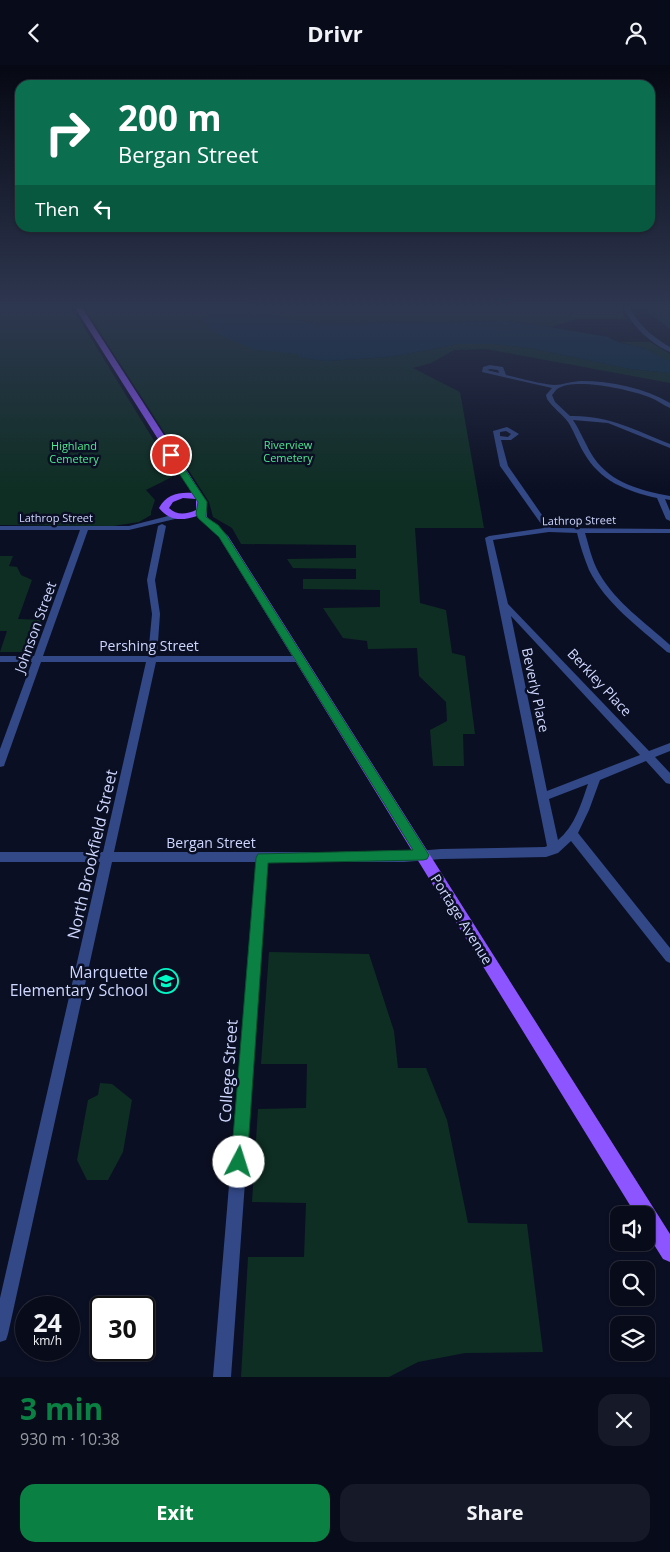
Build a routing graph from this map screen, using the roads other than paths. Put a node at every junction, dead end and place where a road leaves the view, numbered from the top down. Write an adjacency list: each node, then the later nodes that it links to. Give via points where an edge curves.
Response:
1 (116, 367): 8 (main road)
2 (503, 376): 3 (street)
3 (556, 387): 4 (street, via 593,383 644,393); 5 (street, via 550,392 550,399)
4 (670, 406)
5 (568, 418): 7 (street, via 592,417 612,421); 11 (street, via 592,462 604,473 630,487)
6 (497, 437): 21 (street, via 504,465)
7 (670, 446)
8 (181, 471): 9 (main road, via 182,488); 10 (main road)
9 (178, 496): 10 (main road); 13 (main road, via 167,501)
10 (198, 497): 14 (main road, via 203,505)
11 (660, 497): 12 (street); 16 (street)
12 (670, 498)
13 (164, 508): 15 (main road, via 167,513); 19 (street, Lathrop Street, via 140,523)
14 (201, 511): 15 (main road); 24 (main road, Portage Avenue, via 202,518)
15 (178, 516): 19 (street, Lathrop Street); 24 (main road)
16 (670, 519)
17 (162, 526): 30 (street, North Brookfield Street, via 152,574 156,625)
18 (0, 528): 20 (street, Lathrop Street)
19 (111, 528): 20 (street, Lathrop Street)
20 (85, 529): 29 (street, Johnson Street)
21 (549, 530): 22 (street, Lathrop Street); 25 (street, Lathrop Street)
22 (580, 530): 23 (street, Lathrop Street); 27 (street, via 599,579 616,600)
23 (670, 531)
24 (223, 536): 31 (main road, Portage Avenue)
25 (489, 538): 26 (street, Beverly Place)
26 (506, 605): 33 (street, Berkley Place); 37 (street, Beverly Place, via 509,634)
27 (670, 650)
28 (0, 659): 29 (street, Pershing Street)
29 (38, 659): 30 (street, Pershing Street); 34 (street, Johnson Street)
30 (152, 659): 31 (street, Pershing Street); 42 (street, North Brookfield Street)
31 (299, 659): 40 (main road, Portage Avenue)
32 (670, 747): 33 (street)
33 (648, 756): 35 (street); 36 (street, Berkley Place)
34 (0, 763)
35 (596, 777): 37 (street); 38 (street)
36 (670, 779)
37 (543, 797): 39 (street, Beverly Place)
38 (572, 834): 39 (street); 44 (street)
39 (554, 849): 40 (street, Bergan Street, via 538,853)
40 (423, 855): 43 (street, Bergan Street); 45 (main road, Portage Avenue)
41 (0, 857): 42 (street, Bergan Street)
42 (108, 857): 43 (street, Bergan Street); 46 (street, North Brookfield Street)
43 (262, 858): 47 (street, College Street)
44 (670, 957)
45 (670, 1252)
46 (0, 1335)
47 (222, 1377)

